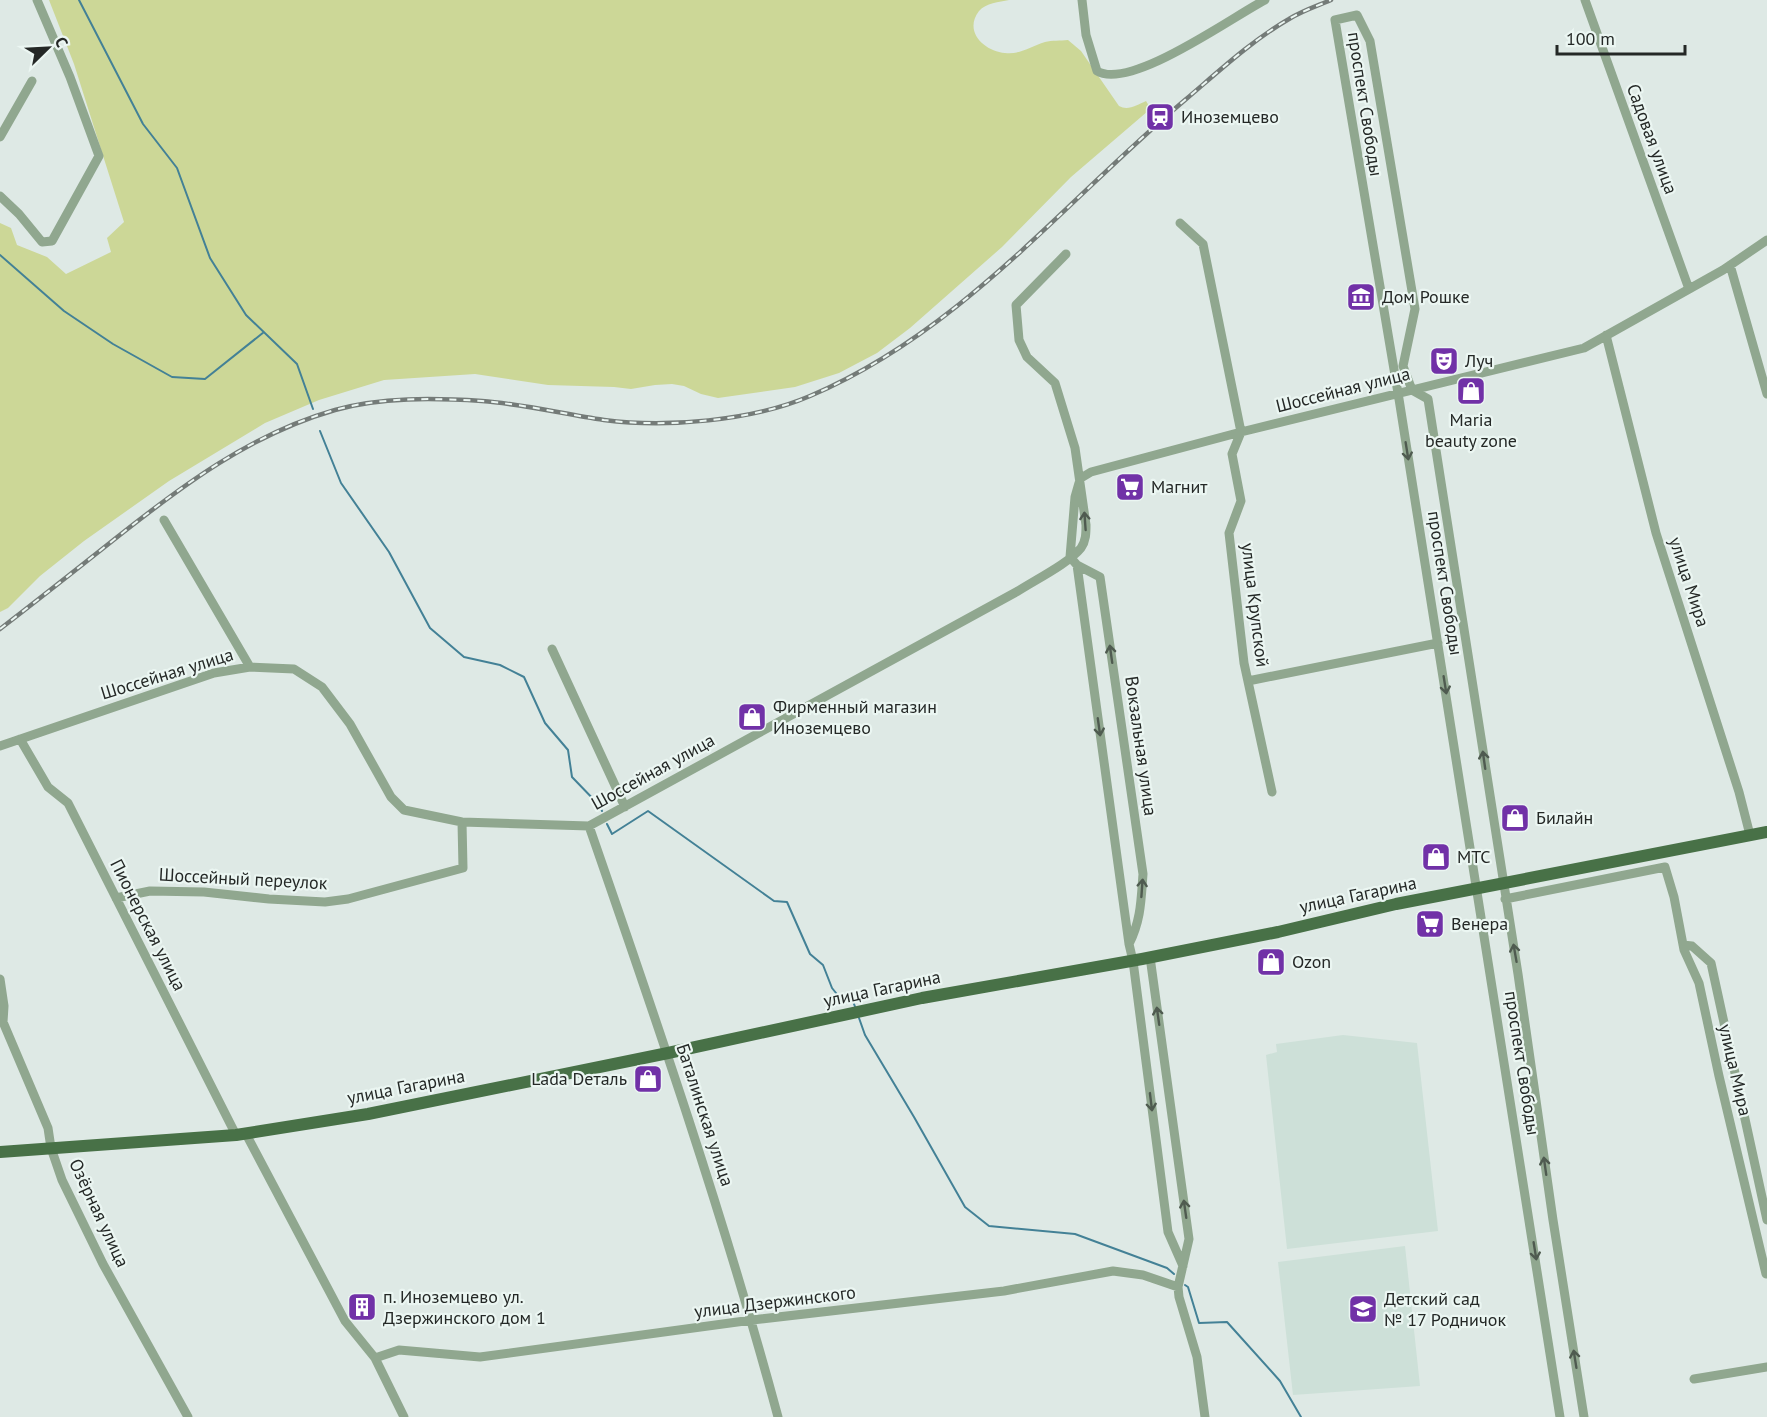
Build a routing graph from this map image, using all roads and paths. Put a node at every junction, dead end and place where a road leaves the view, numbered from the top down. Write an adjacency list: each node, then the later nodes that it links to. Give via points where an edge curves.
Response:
1 (37, 0): 7 (street, via 99,156 52,241 42,242)
2 (1082, 0): 3 (street, via 1086,35 1097,71 1111,75 1138,70 1172,55)
3 (1265, 0)
4 (1585, 0): 12 (street, Садовая улица)
5 (32, 81): 6 (street)
6 (0, 137)
7 (0, 196)
8 (1180, 223): 17 (street, улица Крупской, via 1203,244)
9 (1767, 240): 11 (street, Шоссейная улица)
10 (1066, 254): 18 (street, via 1016,305 1019,340 1027,357 1055,383)
11 (1730, 265): 12 (street, Шоссейная улица); 16 (street)
12 (1689, 289): 13 (street, Шоссейная улица)
13 (1606, 335): 14 (street, Шоссейная улица, via 1584,348); 32 (street, улица Мира, via 1656,533)
14 (1412, 390): 15 (street, Шоссейная улица); 15 (street, проспект Свободы, via 1402,366 1415,309 1370,41 1357,15 1335,20); 33 (street, проспект Свободы, one-way to 14, via 1428,399)
15 (1398, 393): 17 (street, Шоссейная улица); 21 (street, проспект Свободы, one-way to 21)
16 (1767, 394)
17 (1241, 432): 18 (street, Шоссейная улица, via 1091,472); 24 (street, улица Крупской, via 1232,454 1241,501 1229,533)
18 (1081, 478): 20 (street, via 1075,497); 20 (street, one-way to 18, via 1086,537)
19 (164, 520): 23 (street)
20 (1074, 561): 28 (street, Шоссейная улица); 37 (street, one-way to 37); 37 (street, Вокзальная улица, one-way to 20, via 1141,912 1143,874 1100,578)
21 (1438, 643): 24 (street); 34 (street, проспект Свободы, one-way to 34)
22 (552, 649): 28 (street)
23 (250, 667): 25 (street, Шоссейная улица, via 214,674); 29 (street, Шоссейная улица, via 294,669 322,687 350,724 391,796 404,810)
24 (1248, 681): 27 (street, улица Крупской)
25 (20, 739): 26 (street, Шоссейная улица); 35 (street, Пионерская улица, via 48,787 68,803)
26 (0, 746)
27 (1272, 792)
28 (625, 807): 30 (street, Шоссейная улица)
29 (462, 822): 30 (street, Шоссейная улица); 35 (street, Шоссейный переулок, via 462,868 348,899 325,902 150,891)
30 (589, 826): 43 (street, Баталинская улица)
31 (1767, 832): 32 (main road, улица Гагарина)
32 (1750, 835): 33 (main road, улица Гагарина)
33 (1503, 884): 34 (main road, улица Гагарина); 36 (street, проспект Свободы)
34 (1477, 890): 39 (main road, улица Гагарина); 59 (street, проспект Свободы, one-way to 59)
35 (116, 898): 44 (street, Пионерская улица)
36 (1505, 899): 38 (street, улица Мира, via 1665,867); 60 (street, проспект Свободы, one-way to 36)
37 (1129, 944): 40 (street)
38 (1683, 945): 47 (street, улица Мира, via 1692,946 1711,963); 49 (street, улица Мира, via 1699,983)
39 (1150, 957): 40 (main road, улица Гагарина); 48 (street, one-way to 39, via 1189,1239)
40 (1133, 961): 43 (main road, улица Гагарина, via 922,998); 48 (street, one-way to 48, via 1168,1232)
41 (0, 979): 42 (street, Озёрная улица, via 4,1006)
42 (1, 1022): 45 (street, Озёрная улица, via 48,1128)
43 (668, 1053): 44 (main road, улица Гагарина, via 368,1114); 51 (street, Баталинская улица)
44 (241, 1134): 45 (main road, улица Гагарина); 52 (street, Пионерская улица, via 345,1322)
45 (51, 1148): 46 (main road, улица Гагарина); 55 (street, Озёрная улица, via 62,1180 103,1264)
46 (0, 1152)
47 (1767, 1220)
48 (1183, 1266): 50 (street)
49 (1766, 1275)
50 (1178, 1287): 51 (street, улица Дзержинского, via 1143,1275 1113,1271 1004,1291); 58 (street, via 1197,1357)
51 (752, 1320): 52 (street, улица Дзержинского, via 480,1358 399,1350); 57 (street, Баталинская улица)
52 (375, 1358): 56 (street, Пионерская улица)
53 (1767, 1367): 54 (street)
54 (1694, 1379)
55 (188, 1417)
56 (404, 1417)
57 (778, 1417)
58 (1205, 1417)
59 (1560, 1417)
60 (1584, 1417)

